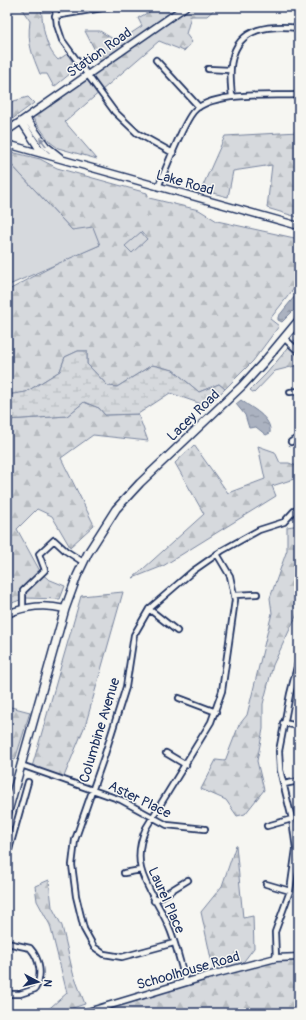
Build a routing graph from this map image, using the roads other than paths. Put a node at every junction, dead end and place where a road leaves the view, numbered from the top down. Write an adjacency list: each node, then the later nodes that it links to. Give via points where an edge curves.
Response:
1 (55, 7): 4 (street)
2 (108, 7): 4 (street)
3 (186, 7): 9 (street, Station Road)
4 (55, 16): 9 (street, via 62,40)
5 (299, 28): 8 (street, via 269,26 252,32 234,52)
6 (156, 60): 12 (street)
7 (208, 69): 8 (street)
8 (230, 70): 11 (street)
9 (87, 75): 13 (street, Station Road); 16 (street, via 127,125 146,139)
10 (299, 95): 11 (street)
11 (232, 97): 12 (street, via 212,100)
12 (199, 107): 16 (street, via 190,116)
13 (24, 119): 14 (street); 17 (street, via 38,147); 18 (street, Lake Road, one-way to 13, via 54,154)
14 (7, 131)
15 (7, 144): 17 (street, Lake Road)
16 (173, 153): 19 (street)
17 (49, 157): 18 (street, Lake Road)
18 (65, 160): 19 (street, Lake Road)
19 (158, 187): 20 (street, Lake Road)
20 (299, 226)
21 (299, 320): 22 (main road, Lacey Road)
22 (284, 338): 23 (street); 30 (main road, Lacey Road, via 242,386 116,509)
23 (299, 352)
24 (299, 391): 25 (street)
25 (290, 392)
26 (299, 437): 27 (street)
27 (291, 442)
28 (294, 512): 29 (street, Columbine Avenue, via 284,522 259,530)
29 (217, 554): 32 (street, Laurel Place, via 230,576); 34 (street, Columbine Avenue)
30 (83, 562): 33 (street, via 54,540 39,554 45,570 24,591); 35 (main road, Lacey Road)
31 (257, 594): 32 (street)
32 (234, 596): 41 (street, Laurel Place, via 234,615 225,676)
33 (23, 608): 35 (street, via 52,606); 36 (street)
34 (149, 608): 37 (street); 50 (street, Columbine Avenue, via 134,635 126,687)
35 (65, 609): 45 (main road, Lacey Road)
36 (7, 614)
37 (177, 631)
38 (299, 659): 39 (street)
39 (297, 670): 42 (street)
40 (179, 698): 41 (street)
41 (216, 712): 46 (street, Laurel Place)
42 (284, 723): 43 (street); 49 (street, via 279,756)
43 (299, 726)
44 (166, 753): 46 (street)
45 (21, 765): 50 (street, Aster Place); 51 (main road, Lacey Road)
46 (186, 765): 52 (street, Laurel Place)
47 (299, 781): 49 (street)
48 (28, 782): 56 (street)
49 (284, 784): 53 (street)
50 (92, 790): 52 (street, Aster Place, via 121,800); 65 (street, Columbine Avenue, via 75,840 72,865 84,929 94,947)
51 (7, 815)
52 (152, 818): 55 (street, Aster Place, via 167,826); 57 (street, Laurel Place, via 141,845)
53 (292, 819): 54 (street); 61 (street, via 296,849)
54 (267, 826)
55 (206, 829)
56 (7, 857)
57 (141, 870): 58 (street); 62 (street, Laurel Place)
58 (124, 873)
59 (188, 880): 62 (street)
60 (266, 884): 61 (street)
61 (290, 891): 67 (street, via 275,932)
62 (154, 901): 64 (street, Laurel Place, via 164,916)
63 (7, 943): 70 (street, via 30,948 38,960 40,972 35,988 20,994)
64 (174, 943): 65 (street, via 122,957); 69 (street, Laurel Place)
65 (104, 954): 68 (street)
66 (299, 957): 67 (street, Schoolhouse Road)
67 (276, 958): 69 (street, Schoolhouse Road)
68 (100, 959)
69 (186, 982): 71 (street, Schoolhouse Road)
70 (7, 994)
71 (84, 1013)

